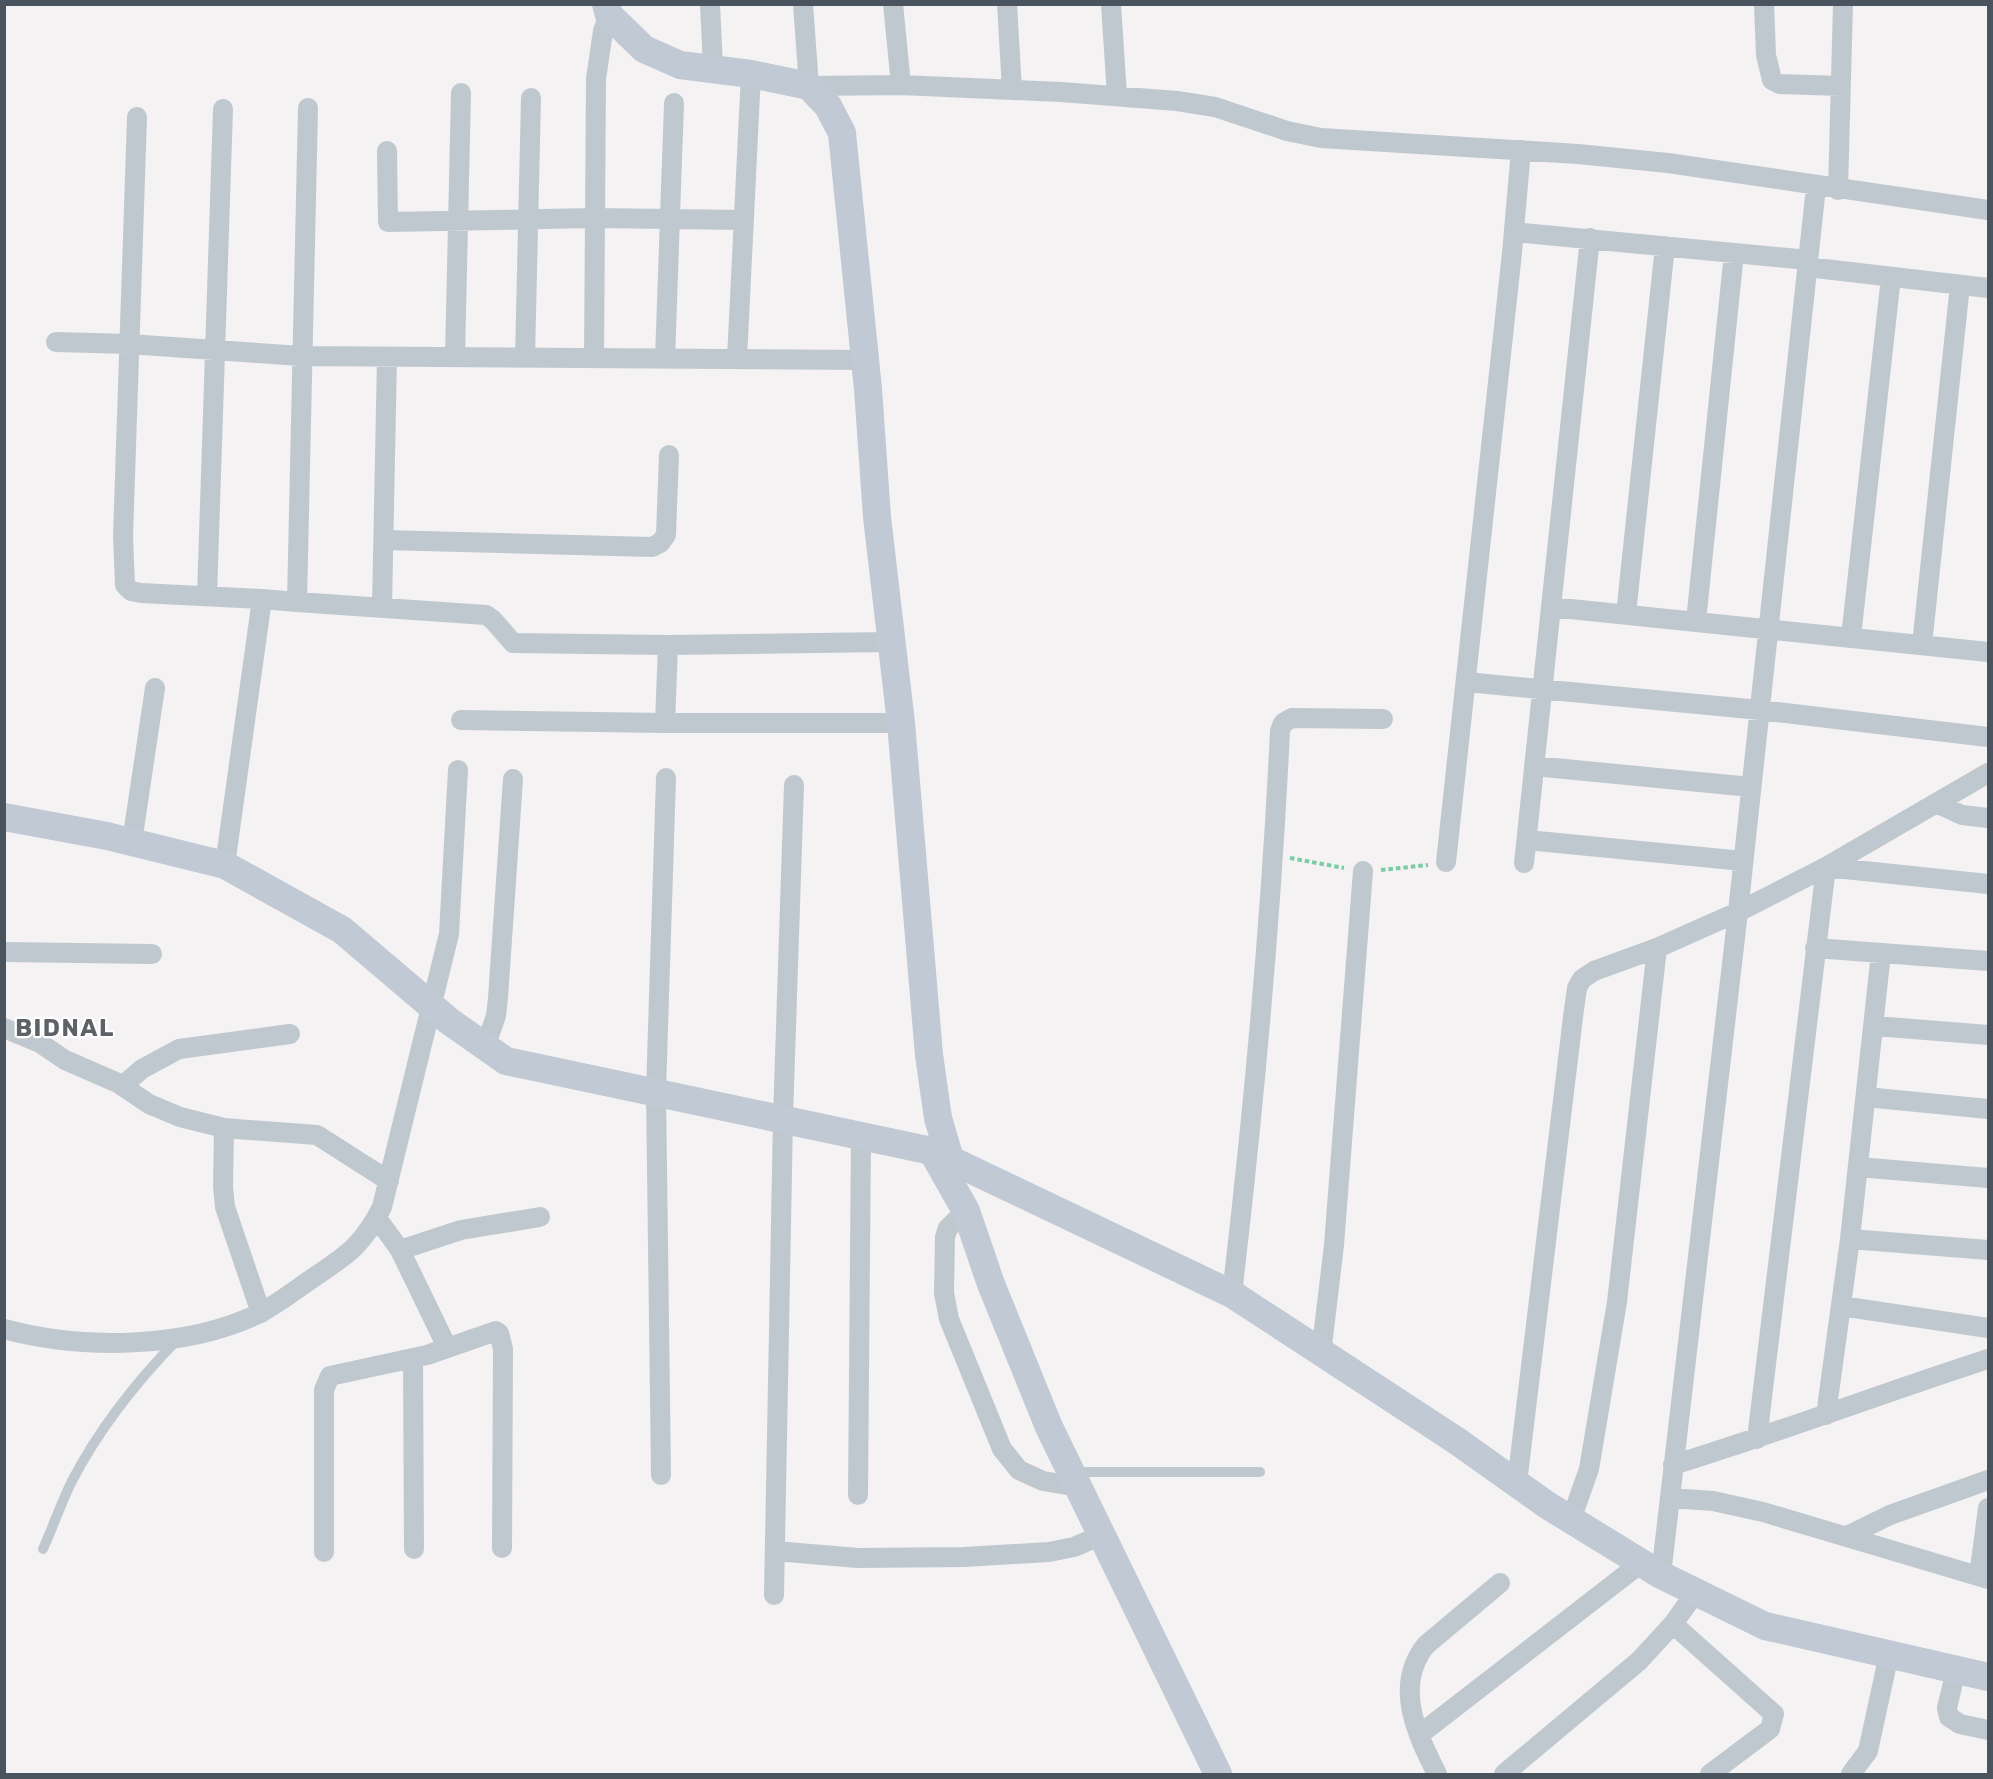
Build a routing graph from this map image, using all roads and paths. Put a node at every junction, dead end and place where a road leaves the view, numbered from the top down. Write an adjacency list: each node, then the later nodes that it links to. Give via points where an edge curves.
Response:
1 (710, 4): 9 (street)
2 (803, 4): 12 (street)
3 (893, 4): 11 (street)
4 (1007, 4): 14 (street)
5 (1111, 4): 16 (street)
6 (1764, 4): 13 (street, via 1766,55 1772,80 1780,84)
7 (1843, 4): 13 (street)
8 (608, 10): 9 (main road, via 644,49 680,65); 27 (street, via 596,80)
9 (713, 68): 10 (main road)
10 (751, 74): 12 (main road); 31 (street)
11 (901, 85): 12 (street); 14 (street)
12 (808, 86): 50 (main road, via 828,106 842,133)
13 (1841, 86): 25 (street)
14 (1011, 90): 16 (street)
15 (461, 93): 29 (street)
16 (1117, 96): 23 (street, via 1215,107 1321,138)
17 (531, 98): 30 (street)
18 (674, 103): 28 (street)
19 (308, 108): 43 (street)
20 (224, 109): 42 (street)
21 (137, 117): 41 (street)
22 (387, 150): 29 (street, via 388,222)
23 (1521, 150): 24 (street, via 1668,163); 32 (street)
24 (1816, 186): 25 (street); 36 (street)
25 (1838, 190): 26 (street)
26 (1989, 210)
27 (594, 218): 28 (street); 30 (street); 47 (street)
28 (670, 219): 31 (street); 48 (street)
29 (459, 220): 30 (street); 45 (street)
30 (529, 220): 46 (street)
31 (744, 220): 49 (street)
32 (1514, 232): 33 (street); 66 (street)
33 (1590, 238): 34 (street); 57 (street)
34 (1665, 246): 35 (street); 58 (street)
35 (1734, 253): 36 (street); 59 (street)
36 (1808, 264): 37 (street); 60 (street)
37 (1891, 277): 38 (street); 61 (street)
38 (1960, 285): 39 (street); 64 (street)
39 (1989, 288)
40 (56, 342): 41 (street)
41 (129, 344): 42 (street); 53 (street, via 125,585 141,593)
42 (216, 352): 43 (street); 53 (street)
43 (301, 356): 44 (street); 55 (street)
44 (387, 357): 45 (street); 52 (street)
45 (455, 357): 46 (street)
46 (525, 358): 47 (street)
47 (594, 358): 48 (street)
48 (665, 359): 49 (street)
49 (737, 359): 50 (street)
50 (865, 360): 62 (main road)
51 (669, 454): 52 (street, via 666,535 652,547)
52 (384, 540): 56 (street)
53 (207, 596): 54 (street)
54 (262, 599): 55 (street); 90 (street)
55 (297, 602): 56 (street)
56 (382, 607): 63 (street, via 486,615 513,643)
57 (1551, 607): 58 (street); 68 (street)
58 (1626, 614): 59 (street)
59 (1696, 621): 60 (street)
60 (1769, 627): 61 (street); 69 (street)
61 (1851, 637): 64 (street)
62 (890, 642): 63 (street); 73 (main road)
63 (668, 645): 72 (street)
64 (1922, 645): 65 (street)
65 (1989, 651)
66 (1466, 682): 68 (street); 88 (street)
67 (155, 688): 86 (street)
68 (1542, 690): 69 (street); 75 (street)
69 (1760, 710): 74 (street); 81 (street)
70 (1383, 719): 124 (street, via 1292,718 1283,723 1280,731 1252,1120)
71 (461, 720): 72 (street)
72 (665, 723): 73 (street)
73 (901, 723): 114 (main road)
74 (1989, 737)
75 (1534, 766): 81 (street); 85 (street)
76 (458, 770): 101 (street, via 451,914)
77 (1989, 773): 82 (street)
78 (666, 778): 108 (street)
79 (513, 779): 106 (street, via 498,998)
80 (794, 785): 111 (street)
81 (1751, 788): 87 (street)
82 (1936, 803): 84 (street, via 1962,815); 91 (street)
83 (4, 817): 86 (main road)
84 (1989, 818)
85 (1527, 840): 87 (street); 89 (street)
86 (132, 842): 90 (main road)
87 (1743, 861): 94 (street)
88 (1446, 862)
89 (1524, 863)
90 (225, 865): 101 (main road, via 342,930)
91 (1826, 867): 93 (street); 94 (street); 96 (street)
92 (1363, 871): 131 (street, via 1334,1245)
93 (1989, 884)
94 (1738, 912): 95 (street); 136 (street)
95 (1657, 948): 141 (street, via 1594,971 1577,988); 145 (street, via 1617,1302 1589,1468)
96 (1815, 948): 98 (street); 135 (street)
97 (4, 952): 99 (street)
98 (1881, 953): 100 (street); 102 (street)
99 (152, 954)
100 (1989, 961)
101 (431, 1006): 106 (main road); 117 (street)
102 (1875, 1026): 105 (street); 109 (street)
103 (4, 1028): 107 (street)
104 (291, 1034): 107 (street, via 179,1049 142,1069)
105 (1989, 1035)
106 (485, 1047): 108 (main road, via 506,1061)
107 (122, 1086): 112 (street, via 148,1104)
108 (656, 1091): 111 (main road); 138 (street)
109 (1866, 1097): 110 (street); 115 (street)
110 (1989, 1109)
111 (783, 1118): 113 (main road); 151 (street)
112 (224, 1128): 117 (street, via 317,1135); 126 (street, via 225,1207)
113 (861, 1135): 114 (main road); 142 (street)
114 (941, 1155): 118 (main road); 124 (main road)
115 (1858, 1167): 116 (street); 121 (street)
116 (1989, 1178)
117 (389, 1180): 120 (street)
118 (966, 1211): 139 (main road, via 1049,1427); 139 (street, via 948,1228 945,1237 944,1293 949,1319 1002,1449 1019,1470 1043,1481)
119 (540, 1217): 122 (street, via 461,1230)
120 (376, 1218): 122 (street); 126 (street, via 353,1251)
121 (1850, 1239): 123 (street); 125 (street)
122 (400, 1250): 130 (street)
123 (1989, 1250)
124 (1232, 1294): 131 (main road)
125 (1841, 1306): 127 (street); 134 (street)
126 (261, 1313): 129 (street)
127 (1989, 1328)
128 (4, 1329): 129 (street, via 95,1345)
129 (180, 1337): 149 (lane, via 143,1377 98,1437 72,1481)
130 (447, 1347): 132 (street); 148 (street, via 491,1331 500,1333)
131 (1321, 1354): 141 (main road)
132 (413, 1358): 150 (street); 152 (street, via 338,1373 326,1382)
133 (1989, 1359): 134 (street)
134 (1826, 1414): 135 (street)
135 (1757, 1439): 136 (street)
136 (1673, 1465): 143 (street)
137 (1260, 1472): 139 (lane)
138 (661, 1475)
139 (1075, 1479): 146 (main road)
140 (1989, 1480): 147 (street, via 1890,1515)
141 (1517, 1483): 145 (main road)
142 (858, 1495)
143 (1670, 1498): 147 (street, via 1746,1508); 153 (street)
144 (1989, 1508): 154 (street)
145 (1571, 1520): 153 (main road)
146 (1102, 1535): 151 (street, via 1049,1552 975,1556 858,1558); 164 (main road)
147 (1846, 1536): 154 (street)
148 (502, 1548)
149 (43, 1549)
150 (414, 1549)
151 (775, 1551): 157 (street)
152 (324, 1552)
153 (1651, 1569): 156 (main road); 163 (street)
154 (1984, 1577)
155 (1500, 1583): 163 (street, via 1417,1657 1409,1700)
156 (1696, 1592): 158 (street); 159 (main road, via 1765,1626)
157 (774, 1595)
158 (1672, 1624): 166 (street, via 1639,1661); 167 (street, via 1774,1714 1770,1729)
159 (1889, 1654): 160 (main road); 168 (street, via 1868,1751)
160 (1956, 1670): 161 (main road); 162 (street, via 1947,1708 1949,1717 1960,1724)
161 (1989, 1677)
162 (1989, 1730)
163 (1419, 1735): 165 (street)
164 (1218, 1774)
165 (1437, 1774)
166 (1504, 1774)
167 (1710, 1774)
168 (1856, 1774)

